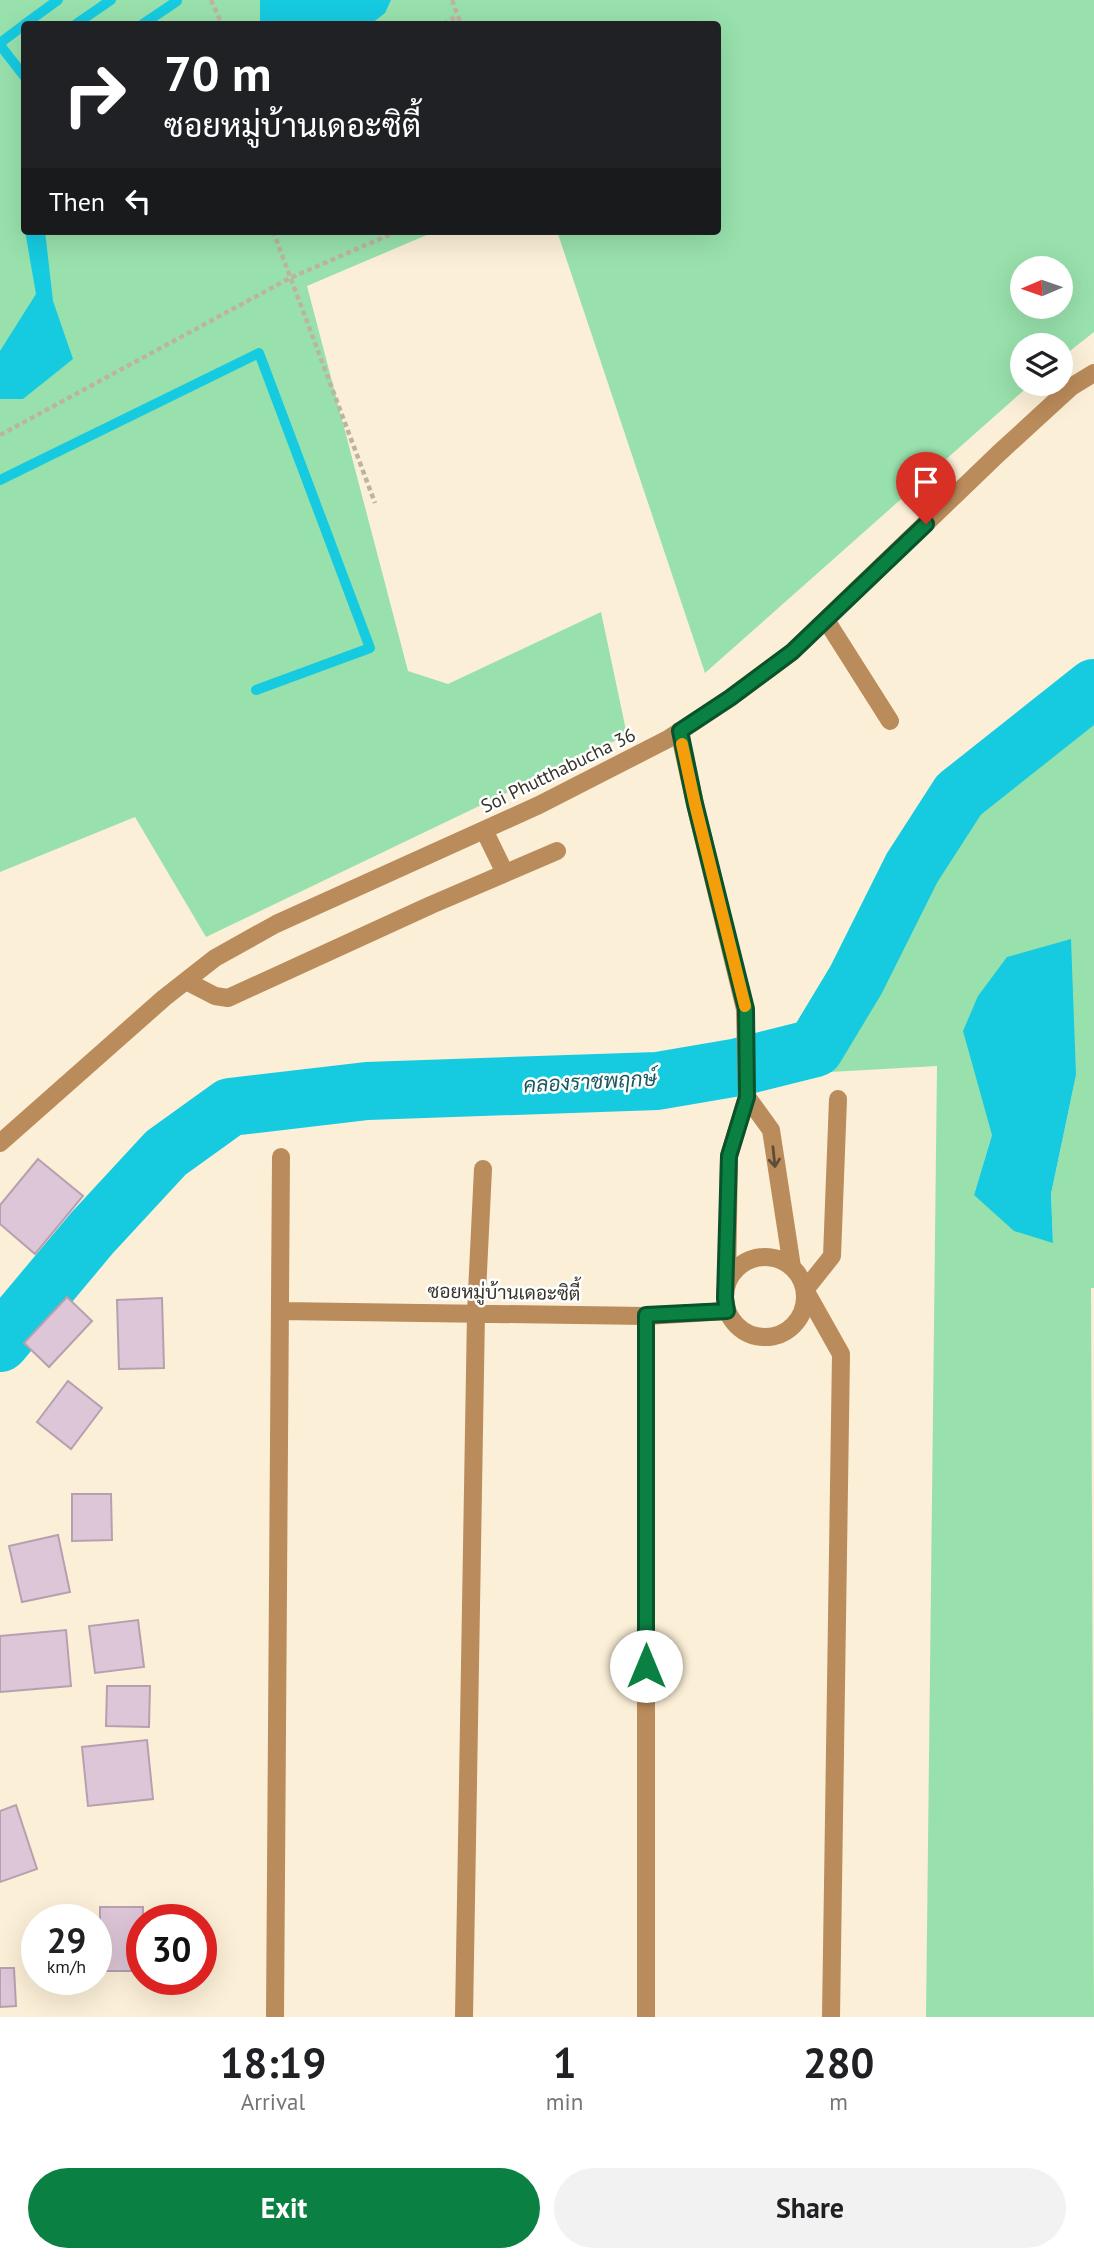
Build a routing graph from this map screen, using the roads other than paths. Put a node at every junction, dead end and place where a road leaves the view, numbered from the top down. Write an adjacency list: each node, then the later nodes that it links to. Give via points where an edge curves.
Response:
1 (1094, 373): 2 (street, Soi Phutthabucha 36, via 1071,387 1025,429)
2 (826, 620): 3 (street); 4 (street, Soi Phutthabucha 36, via 792,652)
3 (890, 721)
4 (680, 731): 5 (street, Soi Phutthabucha 36); 9 (street, via 746,1009)
5 (484, 830): 7 (street); 8 (street, Soi Phutthabucha 36, via 276,925 215,958)
6 (557, 851): 7 (street)
7 (505, 873): 8 (street, via 229,998)
8 (186, 981): 11 (street, Soi Phutthabucha 36)
9 (746, 1088): 14 (street, one-way to 14, via 771,1130); 15 (street, via 729,1156)
10 (838, 1099): 16 (street, via 832,1256)
11 (0, 1143)
12 (281, 1157): 17 (street)
13 (483, 1169): 19 (street)
14 (792, 1267): 15 (street, via 781,1260 755,1258 733,1273); 16 (street)
15 (727, 1284): 18 (street)
16 (805, 1290): 18 (street, via 801,1317 782,1335 768,1338 743,1332); 24 (street, via 841,1354)
17 (280, 1311): 19 (street, ซอยหมู่บ้านเดอะซิตี้); 21 (street)
18 (727, 1311): 20 (street, ซอยหมู่บ้านเดอะซิตี้)
19 (476, 1313): 20 (street, ซอยหมู่บ้านเดอะซิตี้); 22 (street)
20 (646, 1315): 23 (street)
21 (275, 2017)
22 (464, 2017)
23 (646, 2017)
24 (831, 2017)

